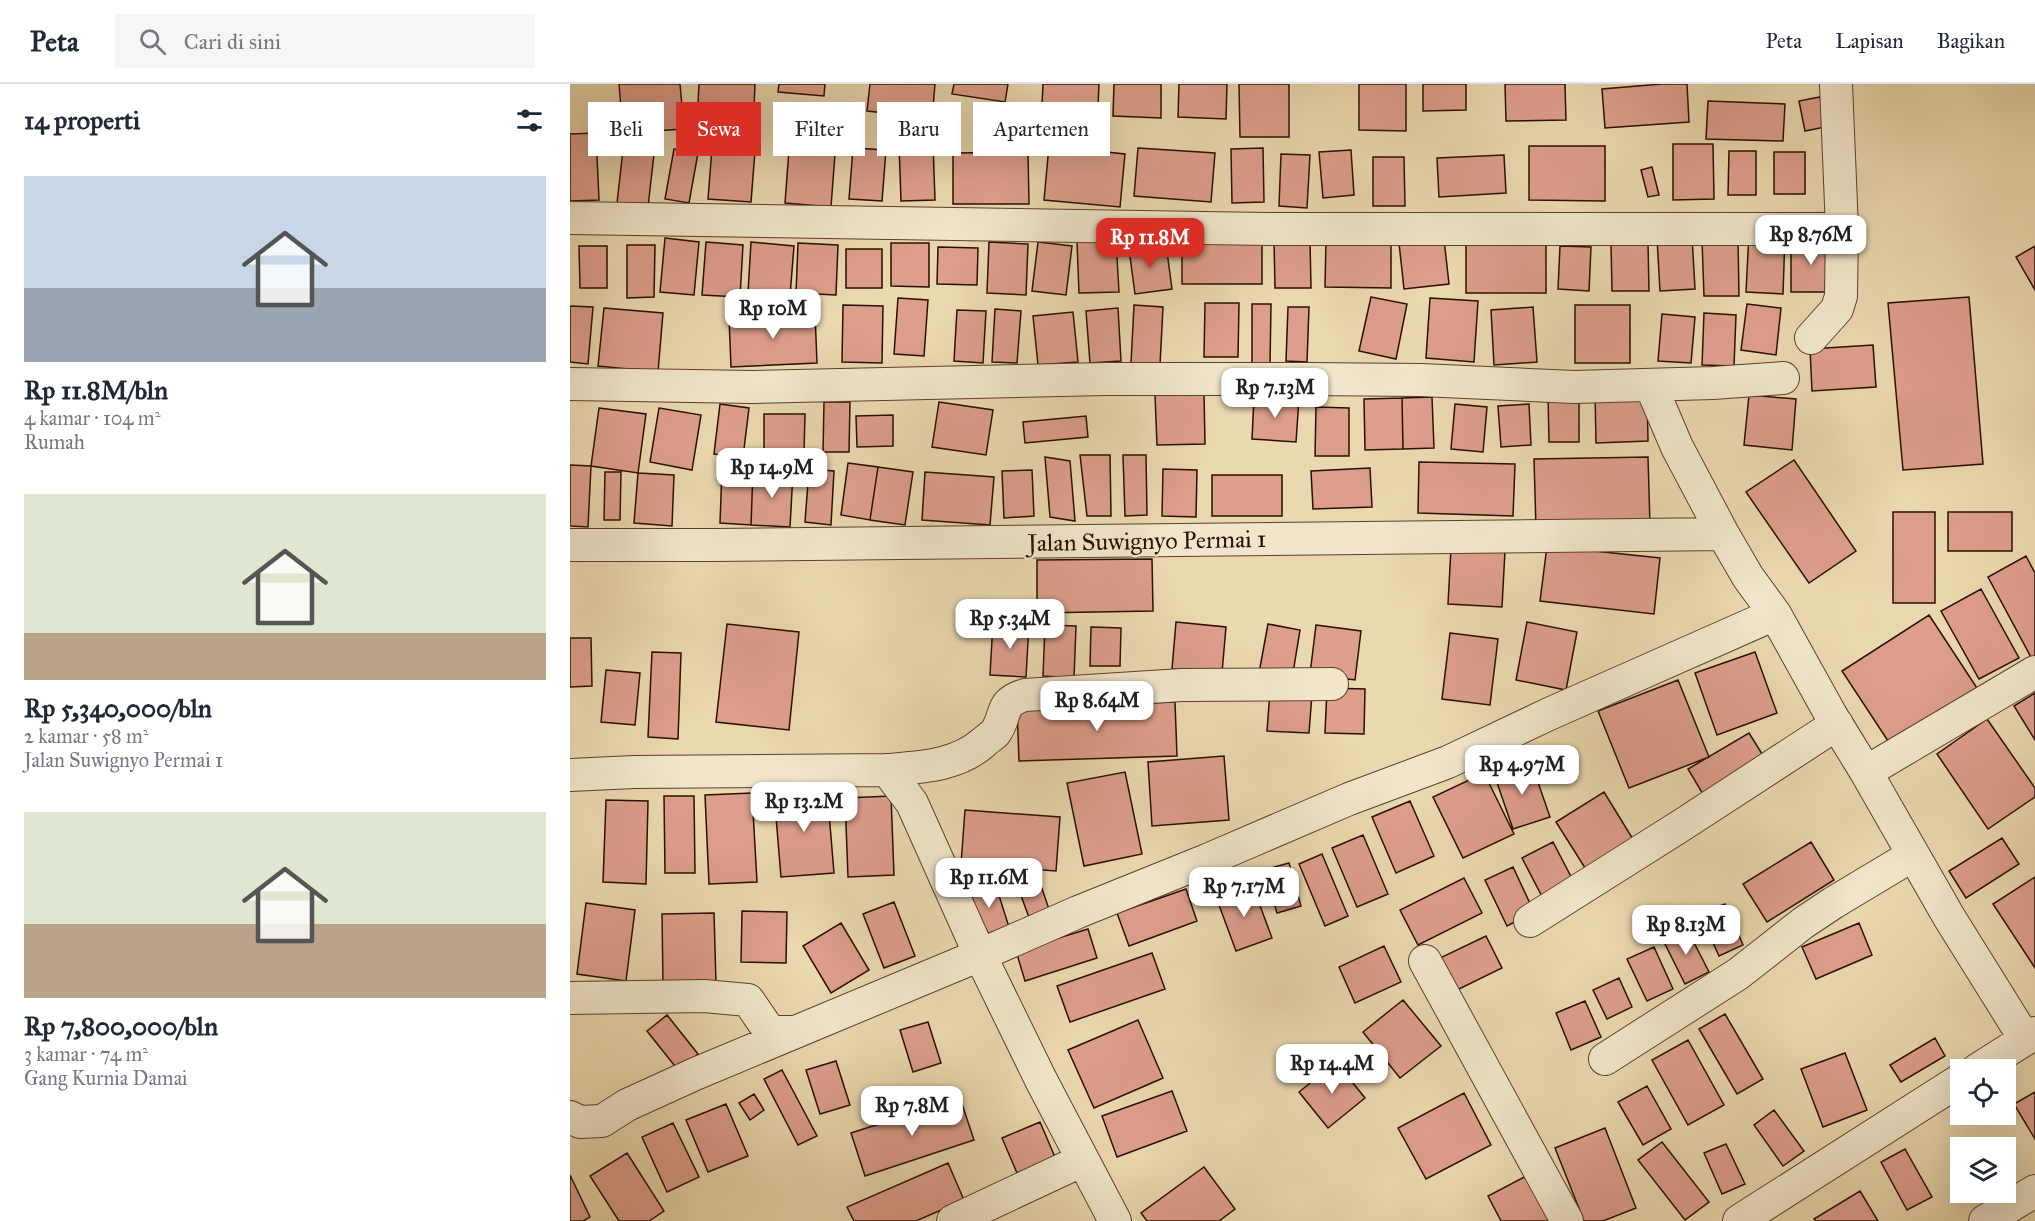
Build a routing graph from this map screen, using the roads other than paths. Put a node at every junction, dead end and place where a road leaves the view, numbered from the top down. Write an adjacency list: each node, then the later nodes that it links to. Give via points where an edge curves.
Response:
1 (1836, 84): 3 (street)
2 (570, 219): 3 (street, via 1267,229)
3 (1842, 229): 4 (street, via 1841,296 1837,309)
4 (1811, 338)
5 (1784, 378): 7 (street)
6 (570, 384): 7 (street, via 752,387 1306,379)
7 (1651, 386): 8 (street, via 1677,447)
8 (1723, 534): 9 (street, Jalan Suwignyo Permai 1); 10 (street)
9 (570, 545)
10 (1775, 614): 13 (street); 19 (street, via 1448,762 1348,800)
11 (2035, 672): 15 (street)
12 (1332, 684): 14 (street, via 1182,685 1025,695 1013,699 995,733 973,752 949,763)
13 (1837, 724): 15 (street); 18 (street)
14 (887, 770): 16 (street); 19 (street, via 912,803)
15 (1866, 772): 17 (street)
16 (570, 775)
17 (1913, 855): 23 (street, via 1949,917); 24 (street, via 1833,903 1738,974)
18 (1530, 921)
19 (981, 955): 22 (street); 28 (street)
20 (1425, 961): 32 (street)
21 (570, 998): 22 (street, via 704,996 748,1000 770,1032)
22 (796, 1032): 27 (street, via 627,1105 602,1121 580,1122)
23 (2030, 1036): 25 (street)
24 (1605, 1059)
25 (1994, 1059)
26 (1950, 1086): 33 (street)
27 (570, 1117)
28 (1083, 1160): 30 (street); 31 (street)
29 (2035, 1191): 34 (street)
30 (953, 1221)
31 (1115, 1221)
32 (1567, 1221)
33 (1738, 1221)
34 (1985, 1221)

